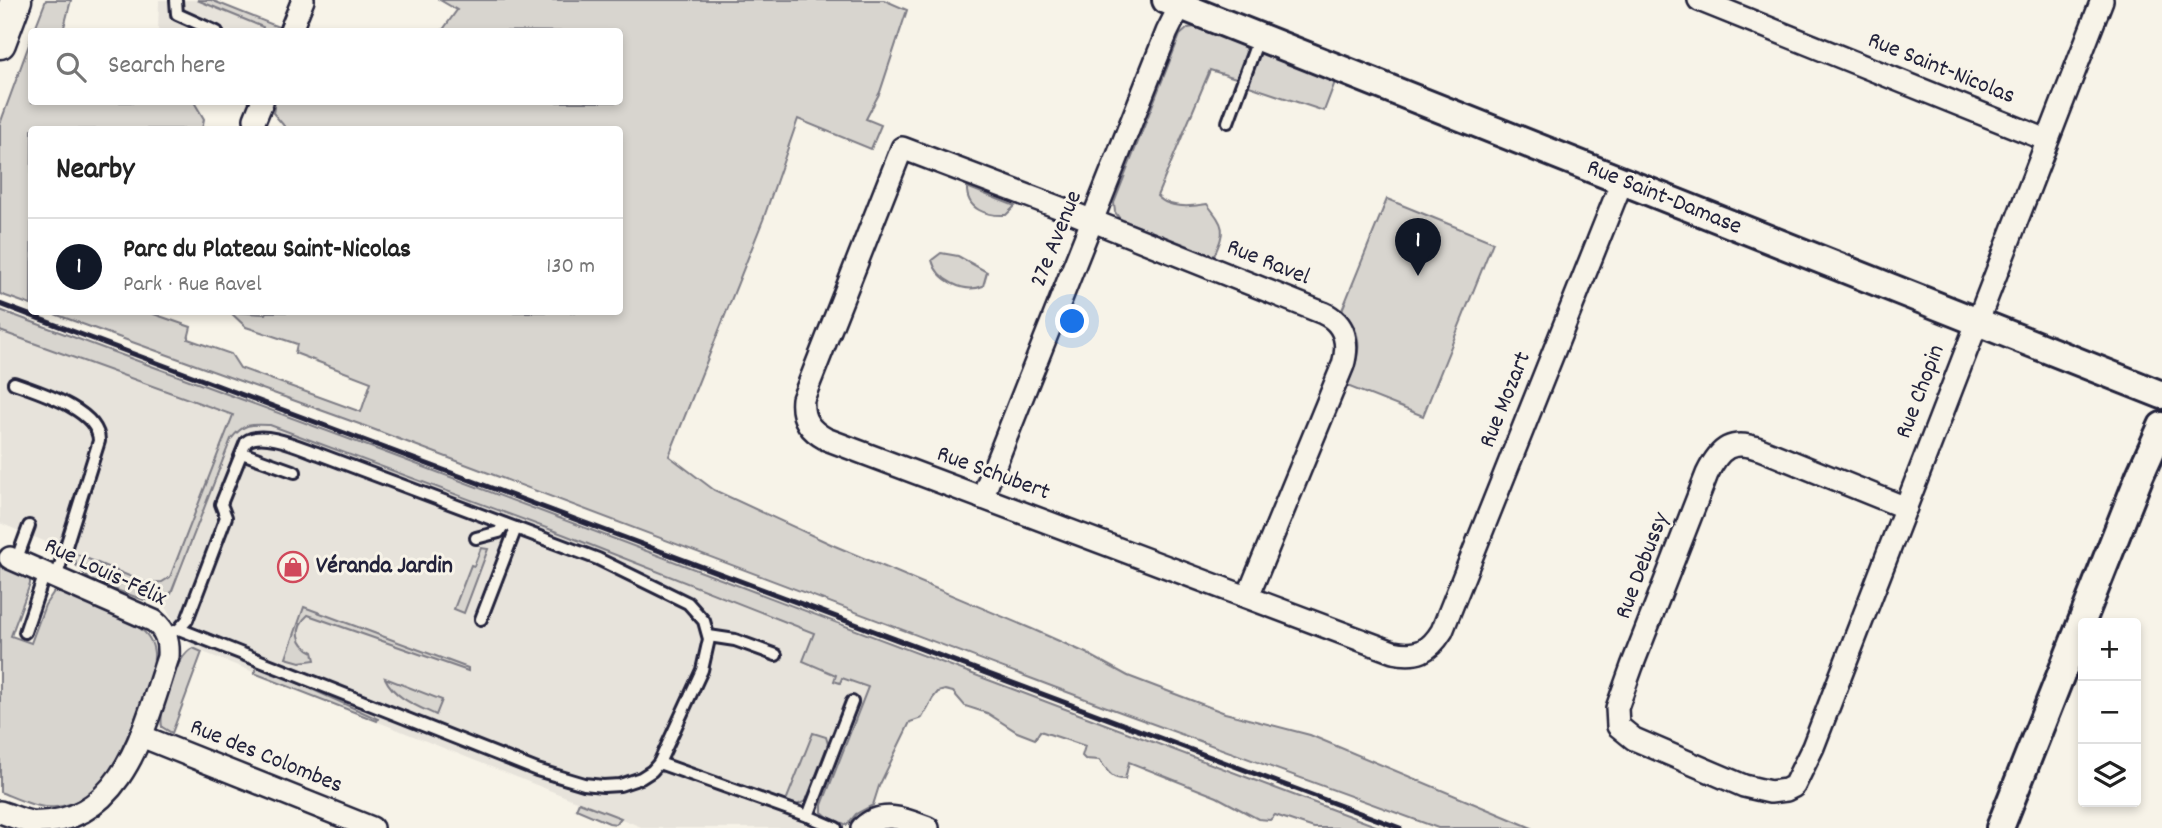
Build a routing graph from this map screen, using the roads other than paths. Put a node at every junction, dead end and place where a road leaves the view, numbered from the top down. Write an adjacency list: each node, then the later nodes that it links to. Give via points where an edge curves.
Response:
1 (16, 0): 10 (main road)
2 (176, 0): 7 (lane, via 177,14)
3 (303, 0): 8 (street)
4 (1699, 0): 12 (street, Rue Saint-Nicolas)
5 (2102, 0): 12 (street, Rue Chopin)
6 (1176, 2): 9 (street, Rue Saint-Damase); 15 (street, 27e Avenue)
7 (208, 28)
8 (292, 28)
9 (1259, 37): 11 (lane); 14 (street, Rue Saint-Damase)
10 (0, 43)
11 (1228, 122)
12 (2047, 140): 16 (street, Rue Chopin)
13 (902, 148): 15 (street, Rue Ravel); 22 (street, Rue Schubert, via 803,398 803,414 810,427 826,439)
14 (1622, 181): 16 (street, Rue Saint-Damase); 35 (street, Rue Mozart)
15 (1092, 220): 22 (street, 27e Avenue); 30 (street, Rue Ravel, via 1324,313 1343,331 1347,352 1343,365)
16 (1976, 321): 18 (street, Rue Saint-Damase); 23 (street, Rue Chopin)
17 (14, 383): 29 (lane, via 85,415 99,435)
18 (2162, 395)
19 (2162, 426): 48 (street)
20 (242, 453): 21 (lane); 24 (lane, via 251,438 267,438); 33 (lane, via 221,504 226,517 192,609)
21 (295, 472)
22 (982, 498): 30 (street, Rue Schubert)
23 (1906, 508): 40 (street, Rue Chopin, via 1804,767 1794,786); 40 (street, Rue Debussy, via 1746,444 1727,448 1707,474 1624,688 1617,708 1618,726 1634,739 1744,786)
24 (504, 524): 26 (lane); 27 (lane, via 499,532)
25 (29, 526): 28 (lane)
26 (516, 528): 31 (lane); 34 (lane, via 598,559 688,603 704,621)
27 (476, 538)
28 (13, 560): 29 (street, Rue Louis-Félix)
29 (51, 576): 32 (lane); 33 (street, Rue Louis-Félix)
30 (1248, 596): 35 (street, Rue Schubert, via 1393,652 1422,653)
31 (481, 619)
32 (24, 632)
33 (173, 632): 38 (street, Rue Louis-Félix); 39 (lane, via 563,779 620,785 641,778)
34 (709, 636): 36 (lane); 39 (lane, via 702,670)
35 (1437, 638)
36 (776, 655)
37 (852, 702): 41 (lane)
38 (141, 736): 43 (street, Rue Louis-Félix, via 124,775 105,801); 44 (street, Rue des Colombes)
39 (659, 763): 41 (lane)
40 (1778, 792)
41 (808, 816): 45 (lane)
42 (8, 819): 43 (street)
43 (73, 824)
44 (372, 828)
45 (836, 828)
46 (862, 828): 47 (street, via 883,816)
47 (928, 828)
48 (2000, 828)

